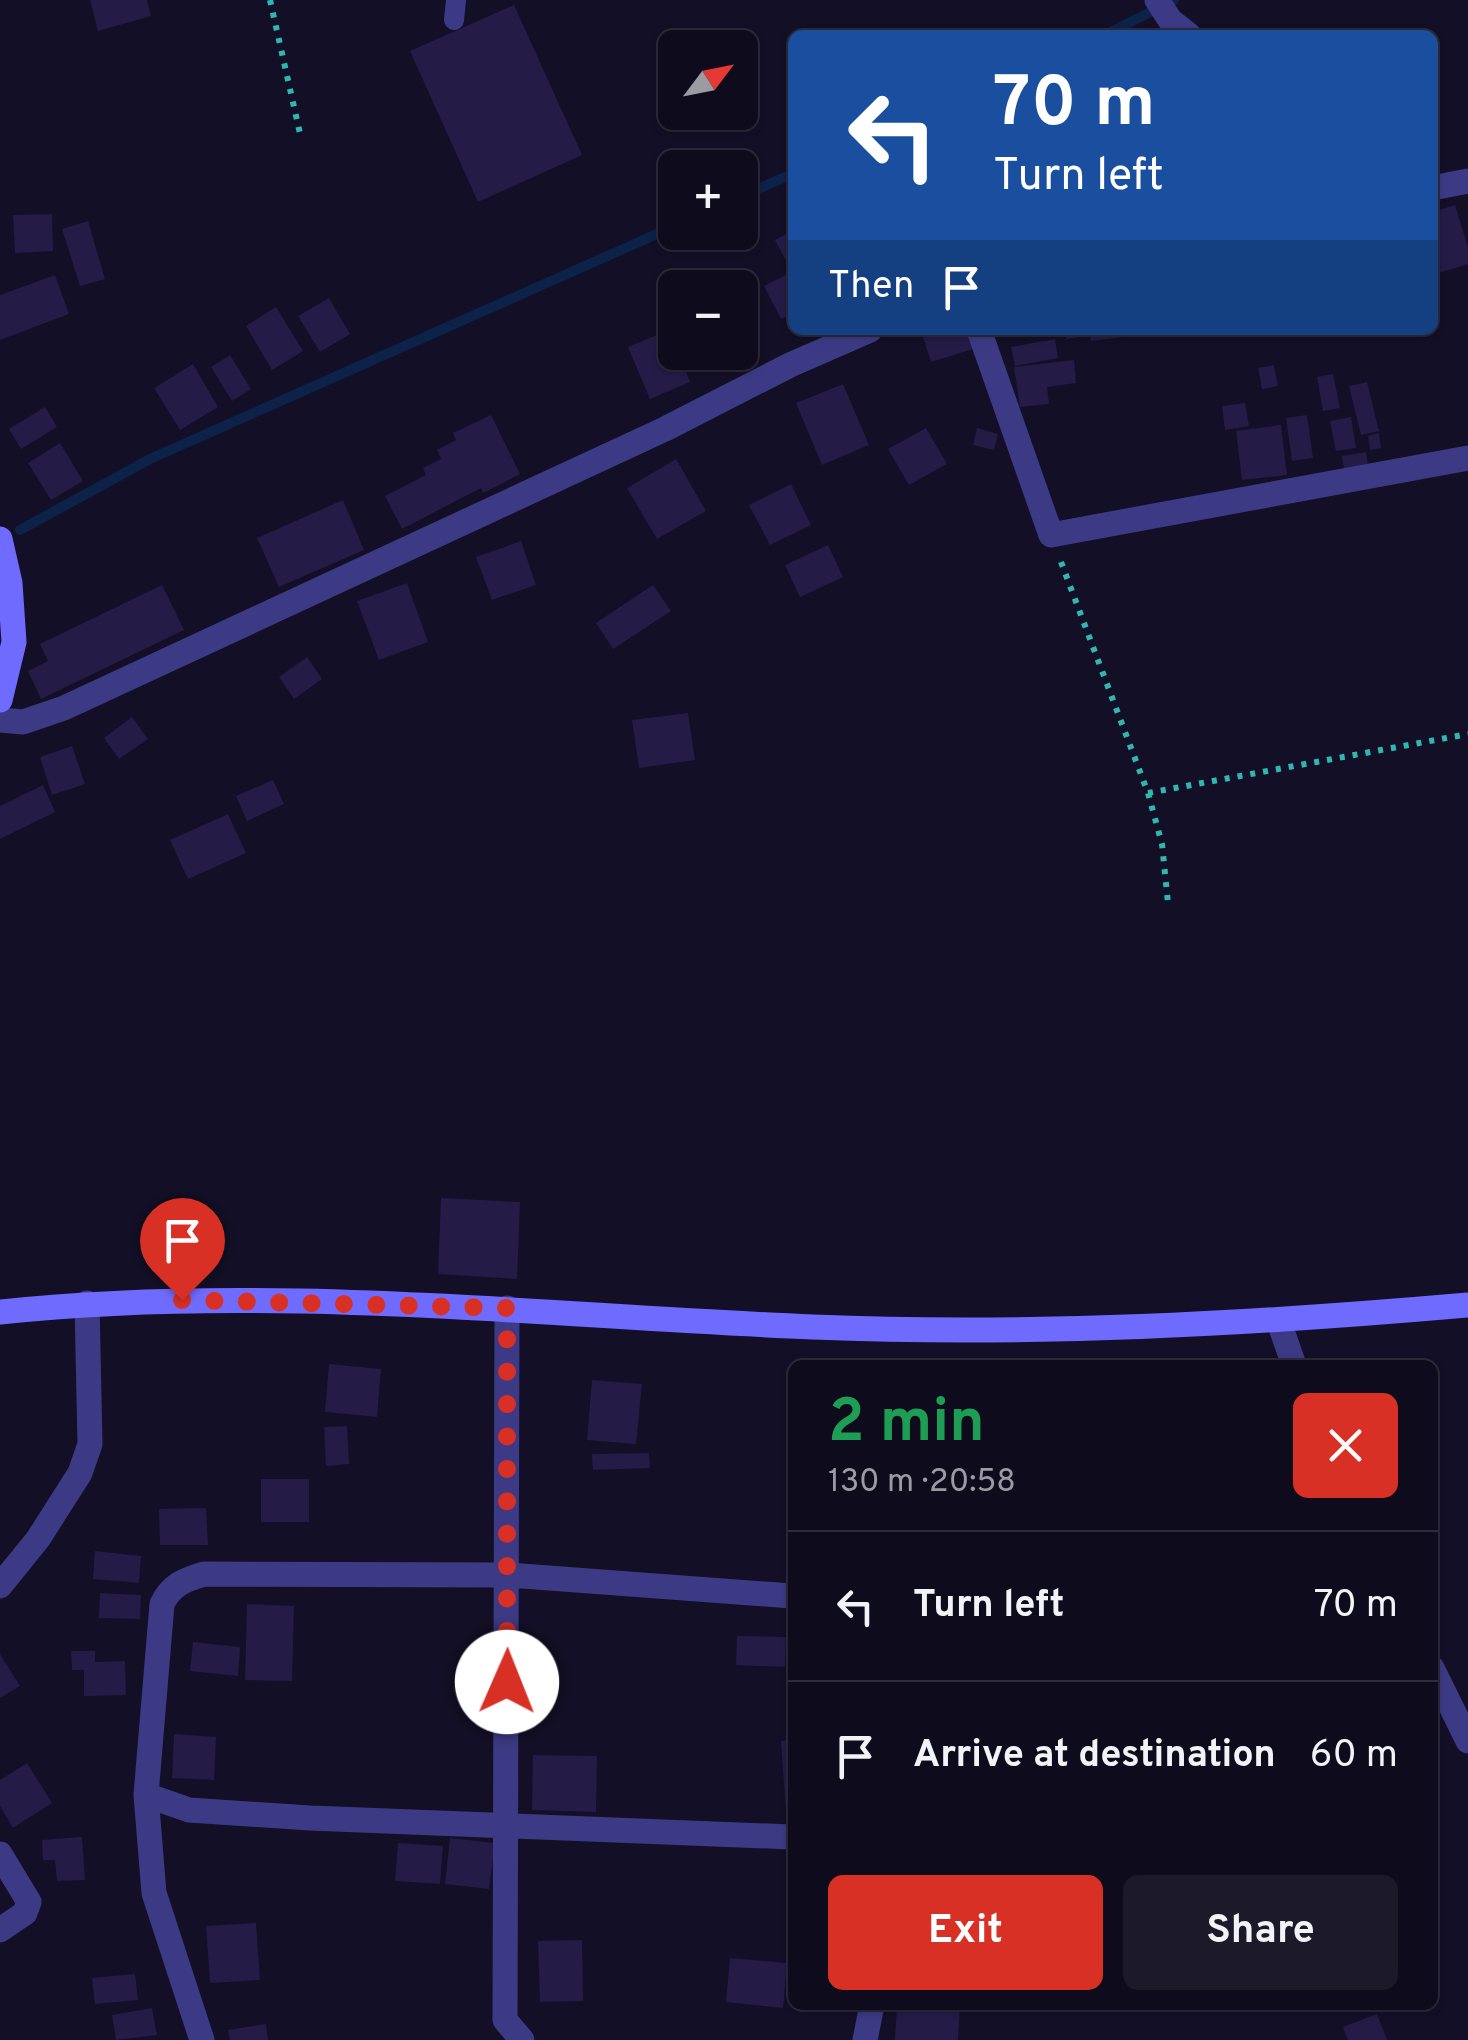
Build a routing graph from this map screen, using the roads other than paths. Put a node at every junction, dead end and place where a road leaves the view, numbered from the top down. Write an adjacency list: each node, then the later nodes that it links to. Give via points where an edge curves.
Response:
1 (1468, 181): 2 (street)
2 (1438, 187)
3 (859, 335): 8 (street, via 64,708 23,722)
4 (981, 335): 5 (street, via 1051,536)
5 (1468, 458)
6 (0, 539): 7 (street, via 14,642)
7 (0, 700)
8 (0, 720)
9 (87, 1303): 11 (street, via 213,1299); 12 (street); 16 (street, via 90,1444 49,1523)
10 (1468, 1305): 13 (street)
11 (507, 1308): 13 (street, via 1008,1331); 15 (street)
12 (0, 1312)
13 (1278, 1322): 14 (street)
14 (1292, 1360)
15 (508, 1575): 17 (street); 20 (street, via 204,1574 184,1580 162,1604); 21 (street)
16 (0, 1586)
17 (788, 1596)
18 (1438, 1680): 19 (street)
19 (1468, 1741)
20 (146, 1795): 21 (street, via 189,1810); 26 (street, via 154,1893)
21 (506, 1826): 22 (street); 27 (street, via 505,2020)
22 (788, 1837)
23 (0, 1854): 24 (street, via 29,1902 26,1914)
24 (0, 1930)
25 (871, 2010): 28 (street)
26 (202, 2040)
27 (522, 2040)
28 (865, 2040)

